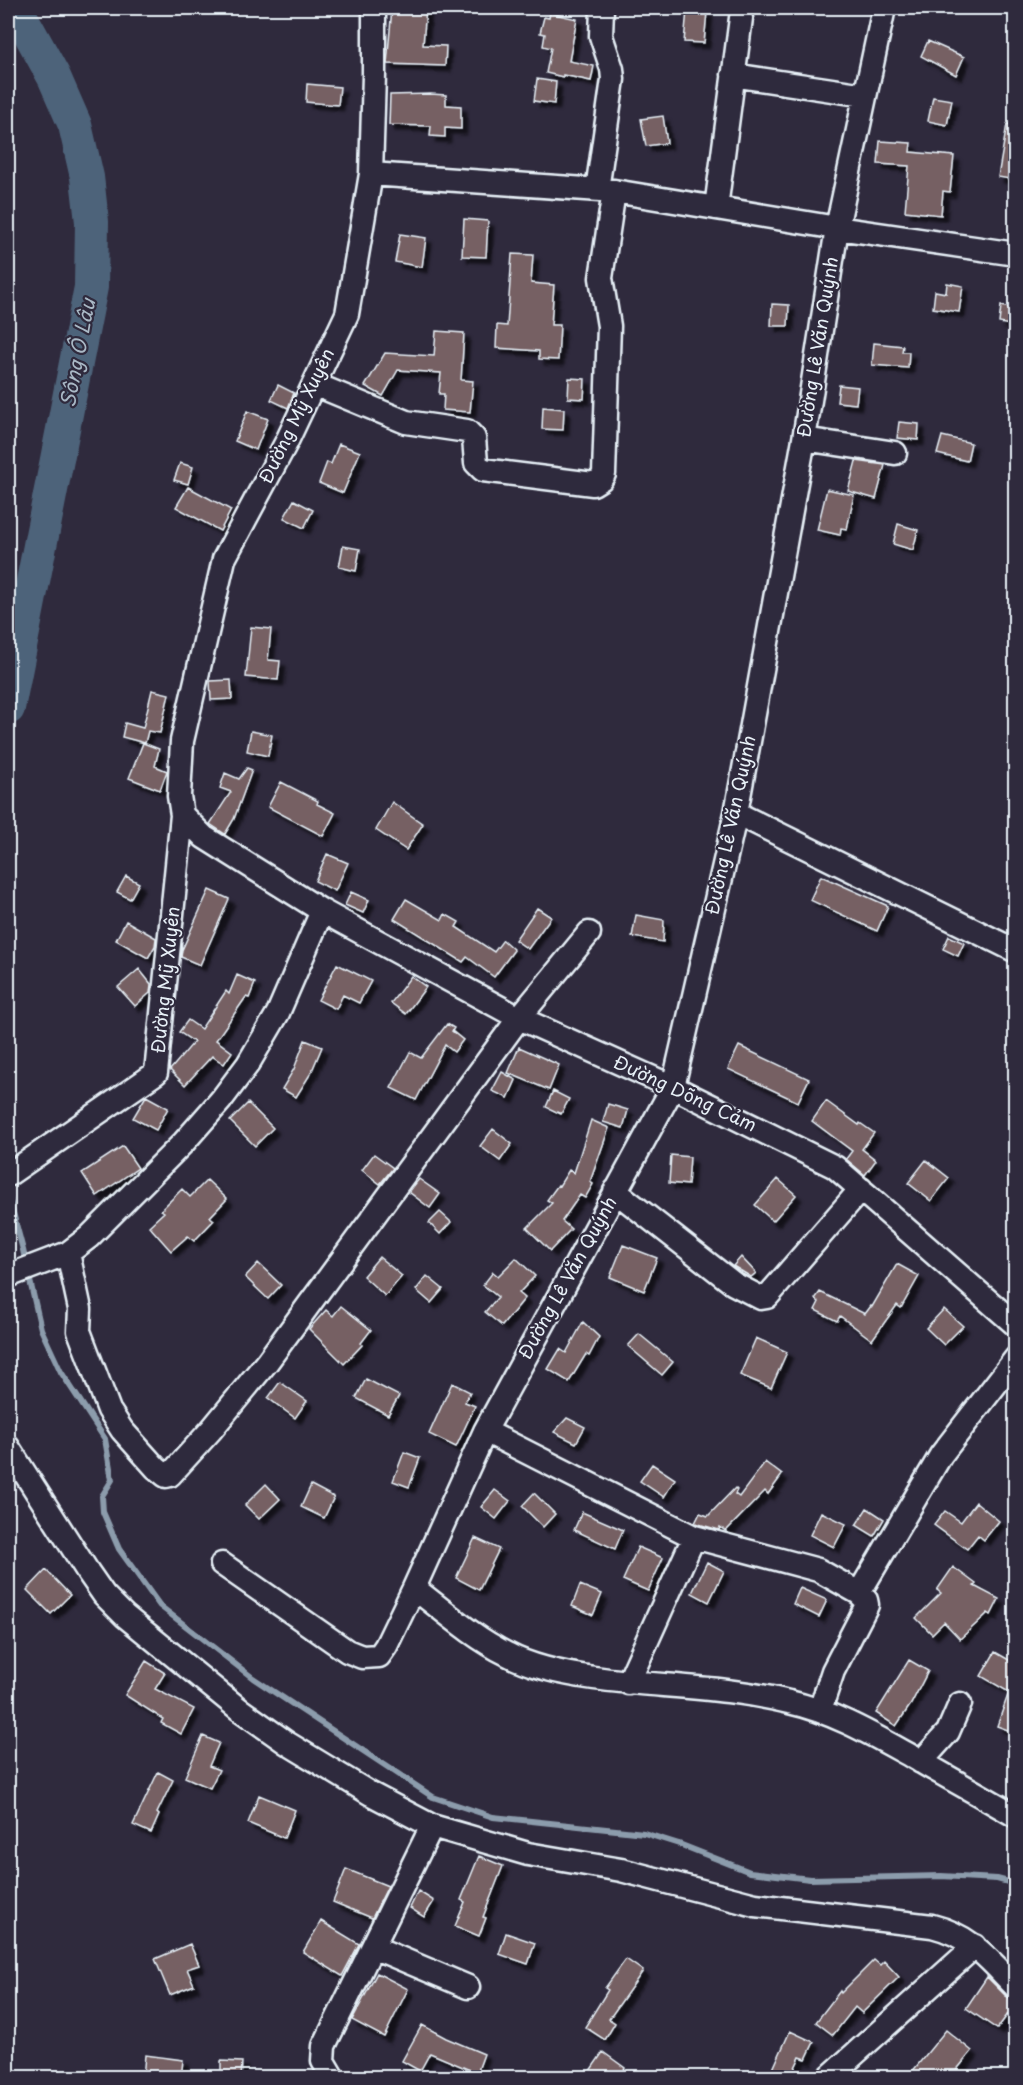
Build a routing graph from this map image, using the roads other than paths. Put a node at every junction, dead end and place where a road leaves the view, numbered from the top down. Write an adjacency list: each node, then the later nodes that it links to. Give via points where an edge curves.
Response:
1 (374, 8): 7 (street, Đường Mỹ Xuyên)
2 (602, 8): 8 (street, via 601,36 613,79)
3 (884, 8): 6 (street, Đường Lê Văn Quýnh)
4 (741, 18): 5 (street)
5 (733, 75): 6 (street); 9 (street)
6 (865, 96): 10 (street, Đường Lê Văn Quýnh)
7 (371, 174): 8 (street); 12 (street, Đường Mỹ Xuyên, via 347,314)
8 (605, 191): 9 (street); 12 (street, via 601,270 609,326 604,474 597,482 483,470 476,463 474,438 467,431 406,422)
9 (716, 208): 10 (street)
10 (837, 228): 11 (street); 13 (street, Đường Lê Văn Quýnh)
11 (1016, 254)
12 (314, 384): 16 (street, Đường Mỹ Xuyên, via 224,559 182,741)
13 (804, 439): 14 (street); 15 (street, Đường Lê Văn Quýnh)
14 (895, 453)
15 (736, 813): 19 (street); 21 (street, Đường Lê Văn Quýnh)
16 (182, 815): 17 (street, via 204,837); 22 (street, Đường Mỹ Xuyên, via 156,1073)
17 (322, 911): 20 (street, Đường Dõng Cảm); 25 (street, via 278,1014 221,1100 97,1229)
18 (589, 933): 20 (street)
19 (1016, 951)
20 (519, 1018): 21 (street, Đường Dõng Cảm); 25 (street, via 267,1362 170,1475 156,1468 109,1410 79,1331 80,1309)
21 (673, 1087): 23 (street, Đường Dõng Cảm, via 835,1167); 24 (street, Đường Lê Văn Quýnh)
22 (8, 1175)
23 (861, 1189): 24 (street, via 767,1297 761,1298 734,1284); 27 (street, Đường Dõng Cảm)
24 (615, 1191): 29 (street, Đường Lê Văn Quýnh)
25 (64, 1255): 26 (street)
26 (8, 1275)
27 (1016, 1325)
28 (1016, 1358): 34 (street, via 941,1455)
29 (485, 1431): 31 (street); 33 (street, Đường Lê Văn Quýnh)
30 (8, 1448): 40 (street, via 104,1595 125,1616 287,1743)
31 (694, 1537): 34 (street, via 807,1566); 35 (street)
32 (222, 1564): 33 (street, Đường Lê Văn Quýnh, via 347,1651 362,1657 379,1656 386,1647)
33 (414, 1588): 35 (street, via 508,1655 572,1675)
34 (860, 1593): 37 (street, via 867,1605 832,1671)
35 (628, 1683): 37 (street, via 737,1692)
36 (960, 1704): 38 (street, via 948,1732)
37 (820, 1710): 38 (street)
38 (921, 1762): 39 (street)
39 (1016, 1816)
40 (432, 1826): 41 (street, via 528,1854 621,1870 755,1905 932,1926 962,1936); 42 (street)
41 (975, 1946): 44 (street); 46 (street)
42 (372, 1947): 43 (street); 45 (street, via 324,2046 323,2061)
43 (468, 1987)
44 (1016, 1987)
45 (333, 2078)
46 (828, 2078)

